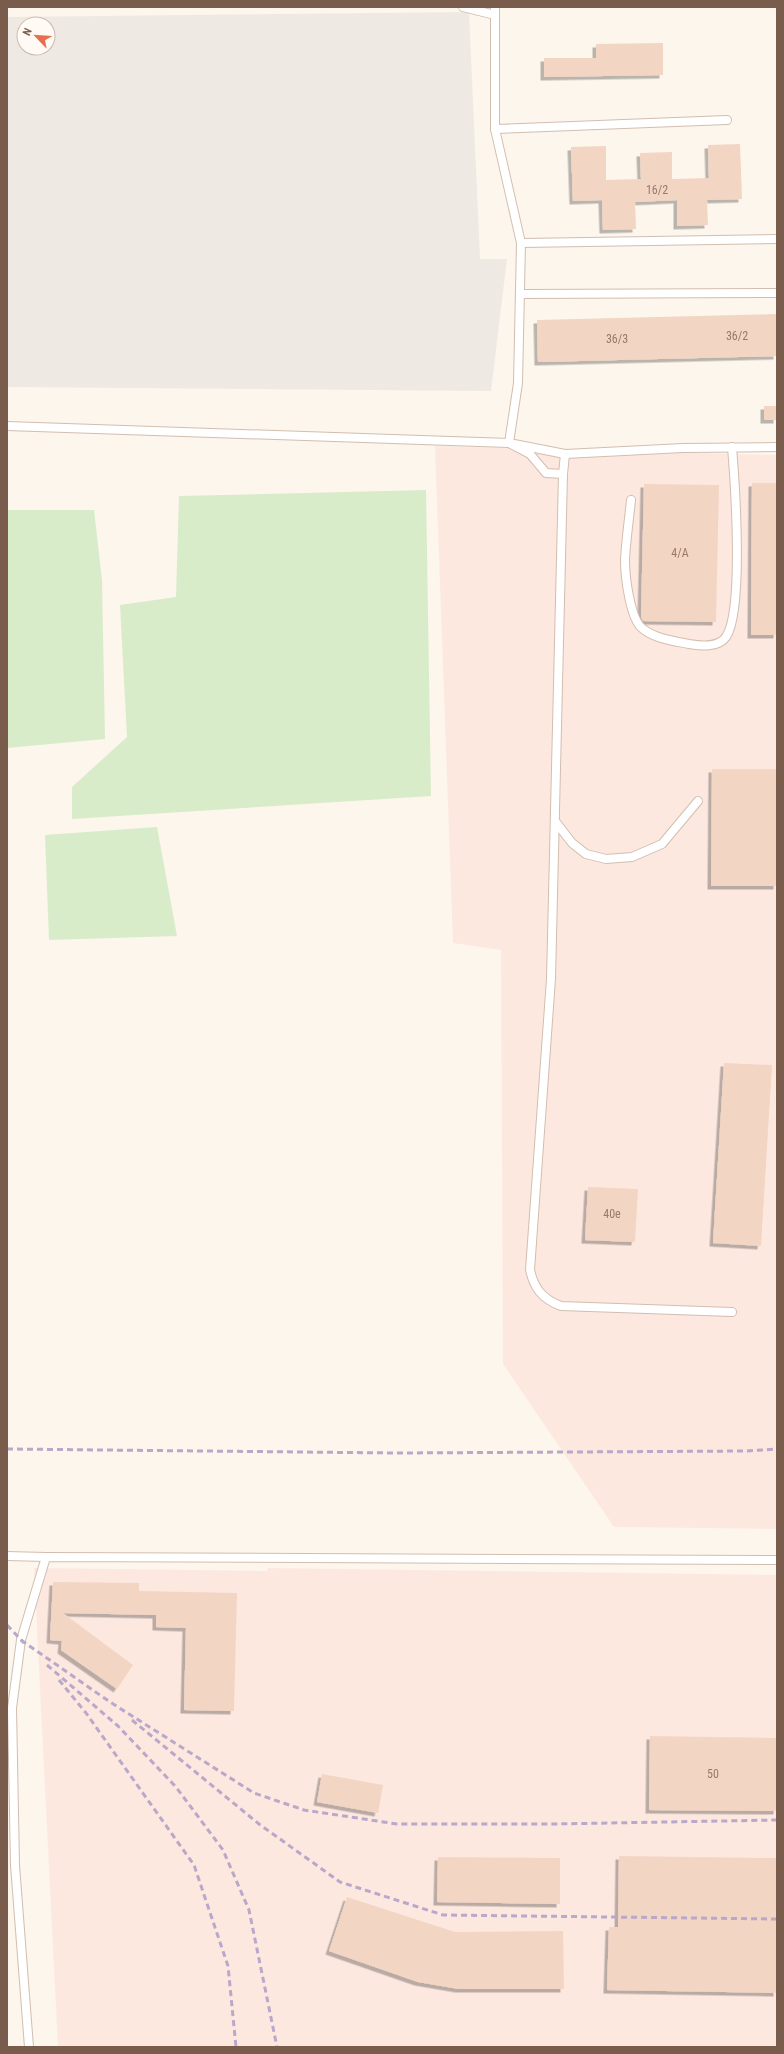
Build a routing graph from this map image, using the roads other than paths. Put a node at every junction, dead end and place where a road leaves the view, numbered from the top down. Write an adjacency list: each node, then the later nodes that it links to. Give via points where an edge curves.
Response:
1 (463, 7): 2 (lane)
2 (495, 11): 4 (lane)
3 (727, 120): 4 (lane)
4 (495, 129): 6 (lane)
5 (777, 239): 6 (lane)
6 (521, 243): 8 (lane)
7 (777, 293): 8 (lane)
8 (521, 294): 10 (lane, via 518,383)
9 (7, 426): 10 (lane)
10 (509, 443): 13 (lane); 14 (lane, via 530,454 546,474)
11 (732, 447): 12 (lane); 13 (lane); 15 (lane, via 735,480 736,584 732,625 725,638 714,646 657,637 642,628 632,609 625,561)
12 (777, 447)
13 (565, 454): 14 (lane)
14 (563, 474): 17 (lane)
15 (631, 500)
16 (698, 801): 17 (lane, via 662,844 632,857 606,859 586,854 572,843)
17 (555, 821): 18 (lane, via 551,979 530,1270 532,1280 539,1293 561,1306)
18 (732, 1312)
19 (7, 1556): 20 (lane)
20 (46, 1557): 21 (lane); 22 (lane, via 21,1640 12,1708 15,1865)
21 (777, 1560)
22 (29, 2047)

